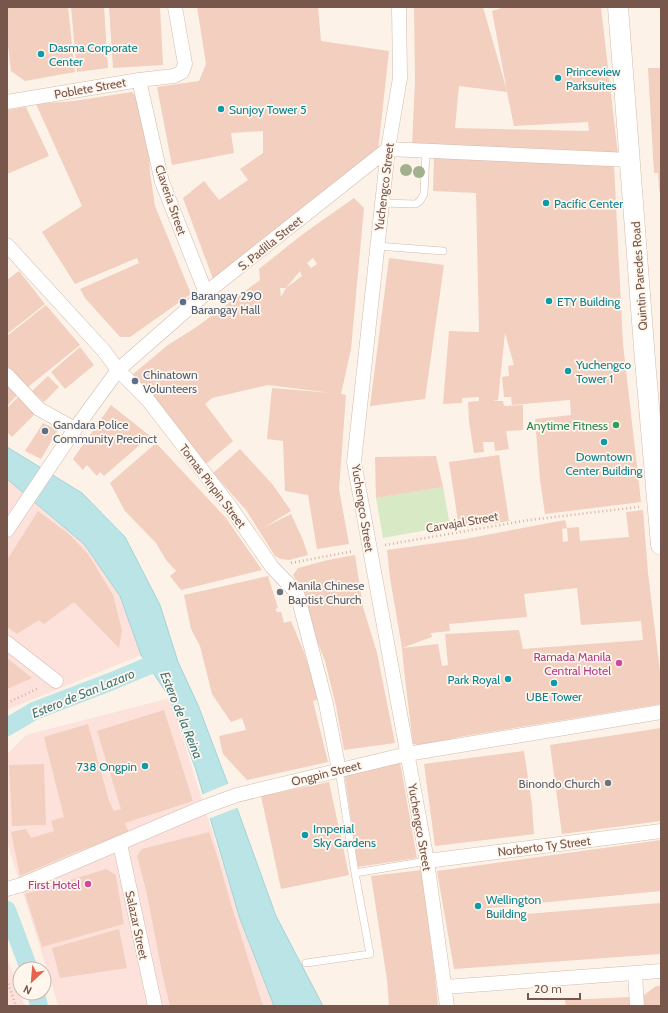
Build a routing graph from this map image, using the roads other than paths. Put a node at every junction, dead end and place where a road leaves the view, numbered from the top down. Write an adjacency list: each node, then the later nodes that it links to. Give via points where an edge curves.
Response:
1 (175, 7): 4 (street, Poblete Street, via 185,64 182,72 174,76)
2 (398, 7): 6 (street, Yuchengco Street, via 400,78)
3 (618, 7): 8 (main road, Quintin Paredes Road)
4 (139, 80): 5 (street, Poblete Street); 13 (street, Claveria Street, via 162,182)
5 (7, 102)
6 (388, 149): 7 (street); 9 (street, Yuchengco Street); 13 (street, S. Padilla Street)
7 (426, 151): 8 (street); 9 (lane, via 424,194 420,201 416,204)
8 (630, 160): 18 (main road, Quintin Paredes Road)
9 (382, 203): 11 (street, Yuchengco Street)
10 (7, 245): 14 (street, Tomas Pinpin Street, via 104,351)
11 (377, 246): 12 (lane); 22 (street, Yuchengco Street, via 354,462)
12 (443, 251)
13 (206, 293): 14 (street, S. Padilla Street)
14 (118, 370): 16 (street, S. Padilla Street); 23 (street, Tomas Pinpin Street, via 153,406 229,505 272,567 298,593 326,704)
15 (7, 375): 16 (street, via 39,410)
16 (75, 429): 17 (street, S. Padilla Street, via 28,499)
17 (9, 522)
18 (661, 545)
19 (7, 643): 20 (street)
20 (56, 681)
21 (661, 712): 22 (street, Ongpin Street)
22 (407, 754): 23 (street, Ongpin Street); 26 (street, Yuchengco Street)
23 (338, 770): 25 (street, Ongpin Street, via 237,795); 27 (lane)
24 (661, 831): 26 (street, Norberto Ty Street)
25 (120, 844): 28 (street, Ongpin Street); 33 (street, Salazar Street)
26 (427, 861): 27 (lane); 32 (street, Yuchengco Street)
27 (355, 873): 29 (lane, via 370,954)
28 (7, 889)
29 (306, 963)
30 (661, 971): 31 (street)
31 (636, 972): 32 (street); 35 (street)
32 (445, 987): 34 (street, Yuchengco Street)
33 (155, 1006)
34 (447, 1006)
35 (637, 1006)

